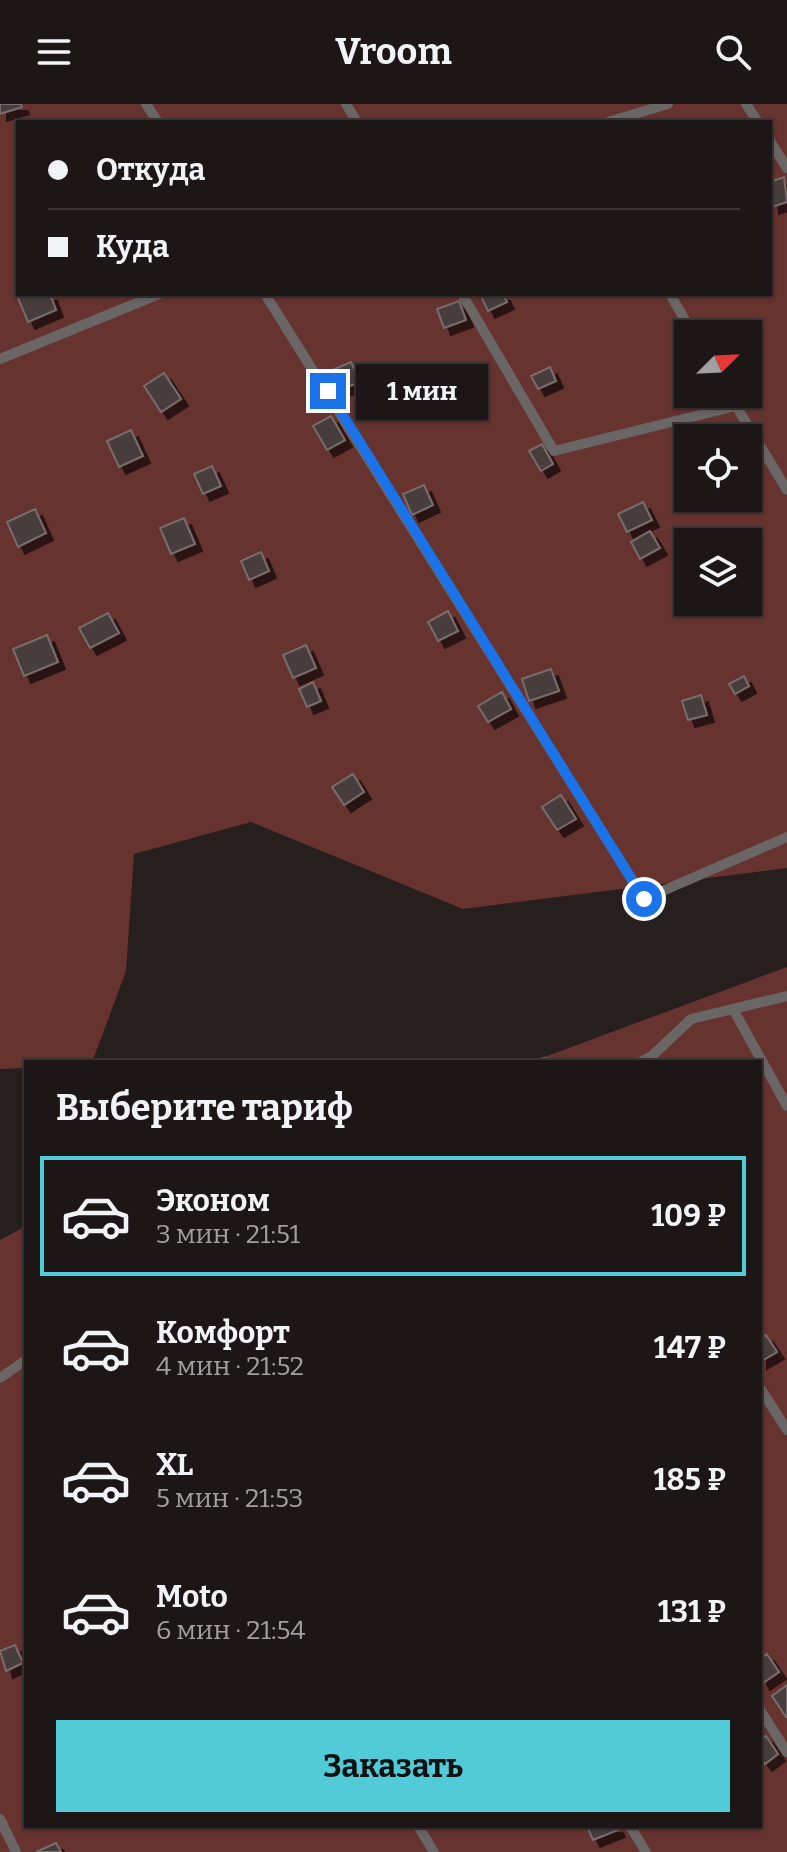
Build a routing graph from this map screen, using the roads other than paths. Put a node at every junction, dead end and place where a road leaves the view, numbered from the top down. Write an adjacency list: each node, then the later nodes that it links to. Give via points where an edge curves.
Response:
1 (668, 104): 2 (lane)
2 (615, 120)
3 (772, 144): 4 (lane)
4 (787, 168)
5 (154, 296): 10 (lane)
6 (266, 296): 14 (lane, via 644,899)
7 (463, 296): 11 (lane, via 554,451)
8 (671, 296): 9 (lane)
9 (685, 320)
10 (0, 359)
11 (728, 408)
12 (737, 408): 13 (lane)
13 (787, 490)
14 (787, 837)
15 (787, 996): 16 (lane)
16 (733, 1009): 17 (lane, via 691,1019); 18 (lane)
17 (644, 1060)
18 (761, 1060)
19 (762, 1061): 20 (lane)
20 (787, 1106)
21 (24, 1361): 22 (lane)
22 (0, 1378)
23 (762, 1391): 24 (lane)
24 (787, 1430)
25 (762, 1713): 26 (lane)
26 (787, 1752)
27 (0, 1819): 30 (lane)
28 (419, 1828): 31 (lane)
29 (631, 1828): 32 (lane)
30 (16, 1852)
31 (434, 1852)
32 (646, 1852)

